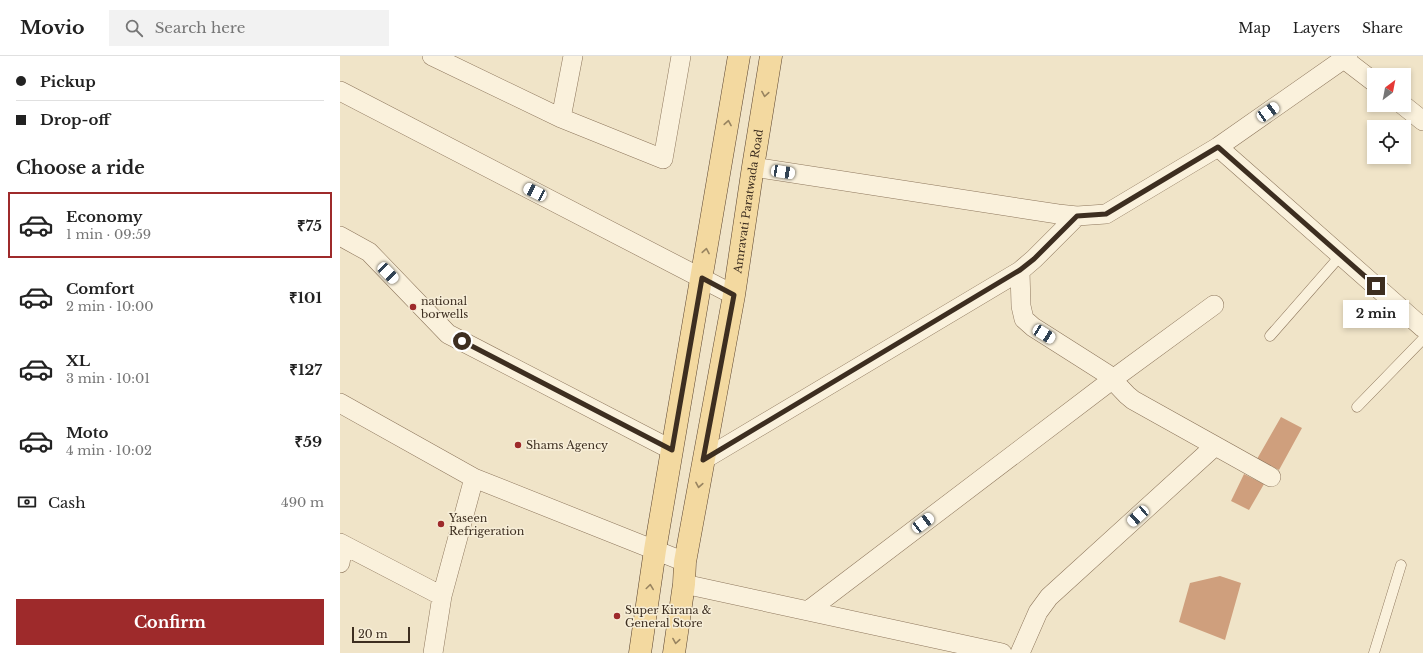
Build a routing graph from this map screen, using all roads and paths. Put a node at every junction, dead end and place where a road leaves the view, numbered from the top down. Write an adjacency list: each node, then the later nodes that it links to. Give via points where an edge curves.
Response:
1 (432, 56): 7 (street)
2 (573, 56): 11 (street)
3 (681, 56): 11 (street, via 663,159)
4 (739, 56): 19 (main road, one-way to 4)
5 (771, 56): 14 (main road, Amravati Paratwada Road, one-way to 14)
6 (1346, 57): 8 (street); 13 (street)
7 (454, 61): 11 (street)
8 (1367, 76)
9 (340, 92): 19 (street)
10 (1411, 111): 12 (street)
11 (561, 118)
12 (1423, 121)
13 (1218, 147): 15 (street, via 1106,214); 17 (street)
14 (753, 167): 15 (street); 20 (main road, Amravati Paratwada Road)
15 (1077, 216): 18 (street)
16 (340, 236): 29 (street, via 369,252 448,334)
17 (1341, 255): 22 (street); 23 (lane)
18 (1020, 270): 25 (street, via 1024,319); 30 (street)
19 (702, 278): 20 (street); 29 (main road)
20 (734, 295): 30 (main road, Amravati Paratwada Road)
21 (1214, 305): 25 (street)
22 (1423, 328)
23 (1270, 336)
24 (1423, 340): 27 (lane)
25 (1113, 379): 28 (street, via 1133,400); 40 (street)
26 (340, 403): 32 (street)
27 (1357, 407)
28 (1215, 446): 31 (street); 45 (street, via 1049,597 1038,612)
29 (672, 450): 34 (main road)
30 (703, 460): 35 (main road, Amravati Paratwada Road, one-way to 35)
31 (1271, 477)
32 (474, 478): 34 (street); 39 (street)
33 (341, 544): 36 (street); 39 (street)
34 (655, 550): 35 (street); 42 (main road, one-way to 34)
35 (685, 562): 38 (main road, Amravati Paratwada Road)
36 (340, 563)
37 (1401, 565): 46 (lane)
38 (684, 584): 40 (street); 43 (main road, Amravati Paratwada Road, one-way to 43)
39 (442, 596): 41 (street)
40 (809, 610): 44 (street)
41 (433, 653)
42 (640, 653)
43 (674, 653)
44 (1002, 653)
45 (1020, 653)
46 (1374, 653)

